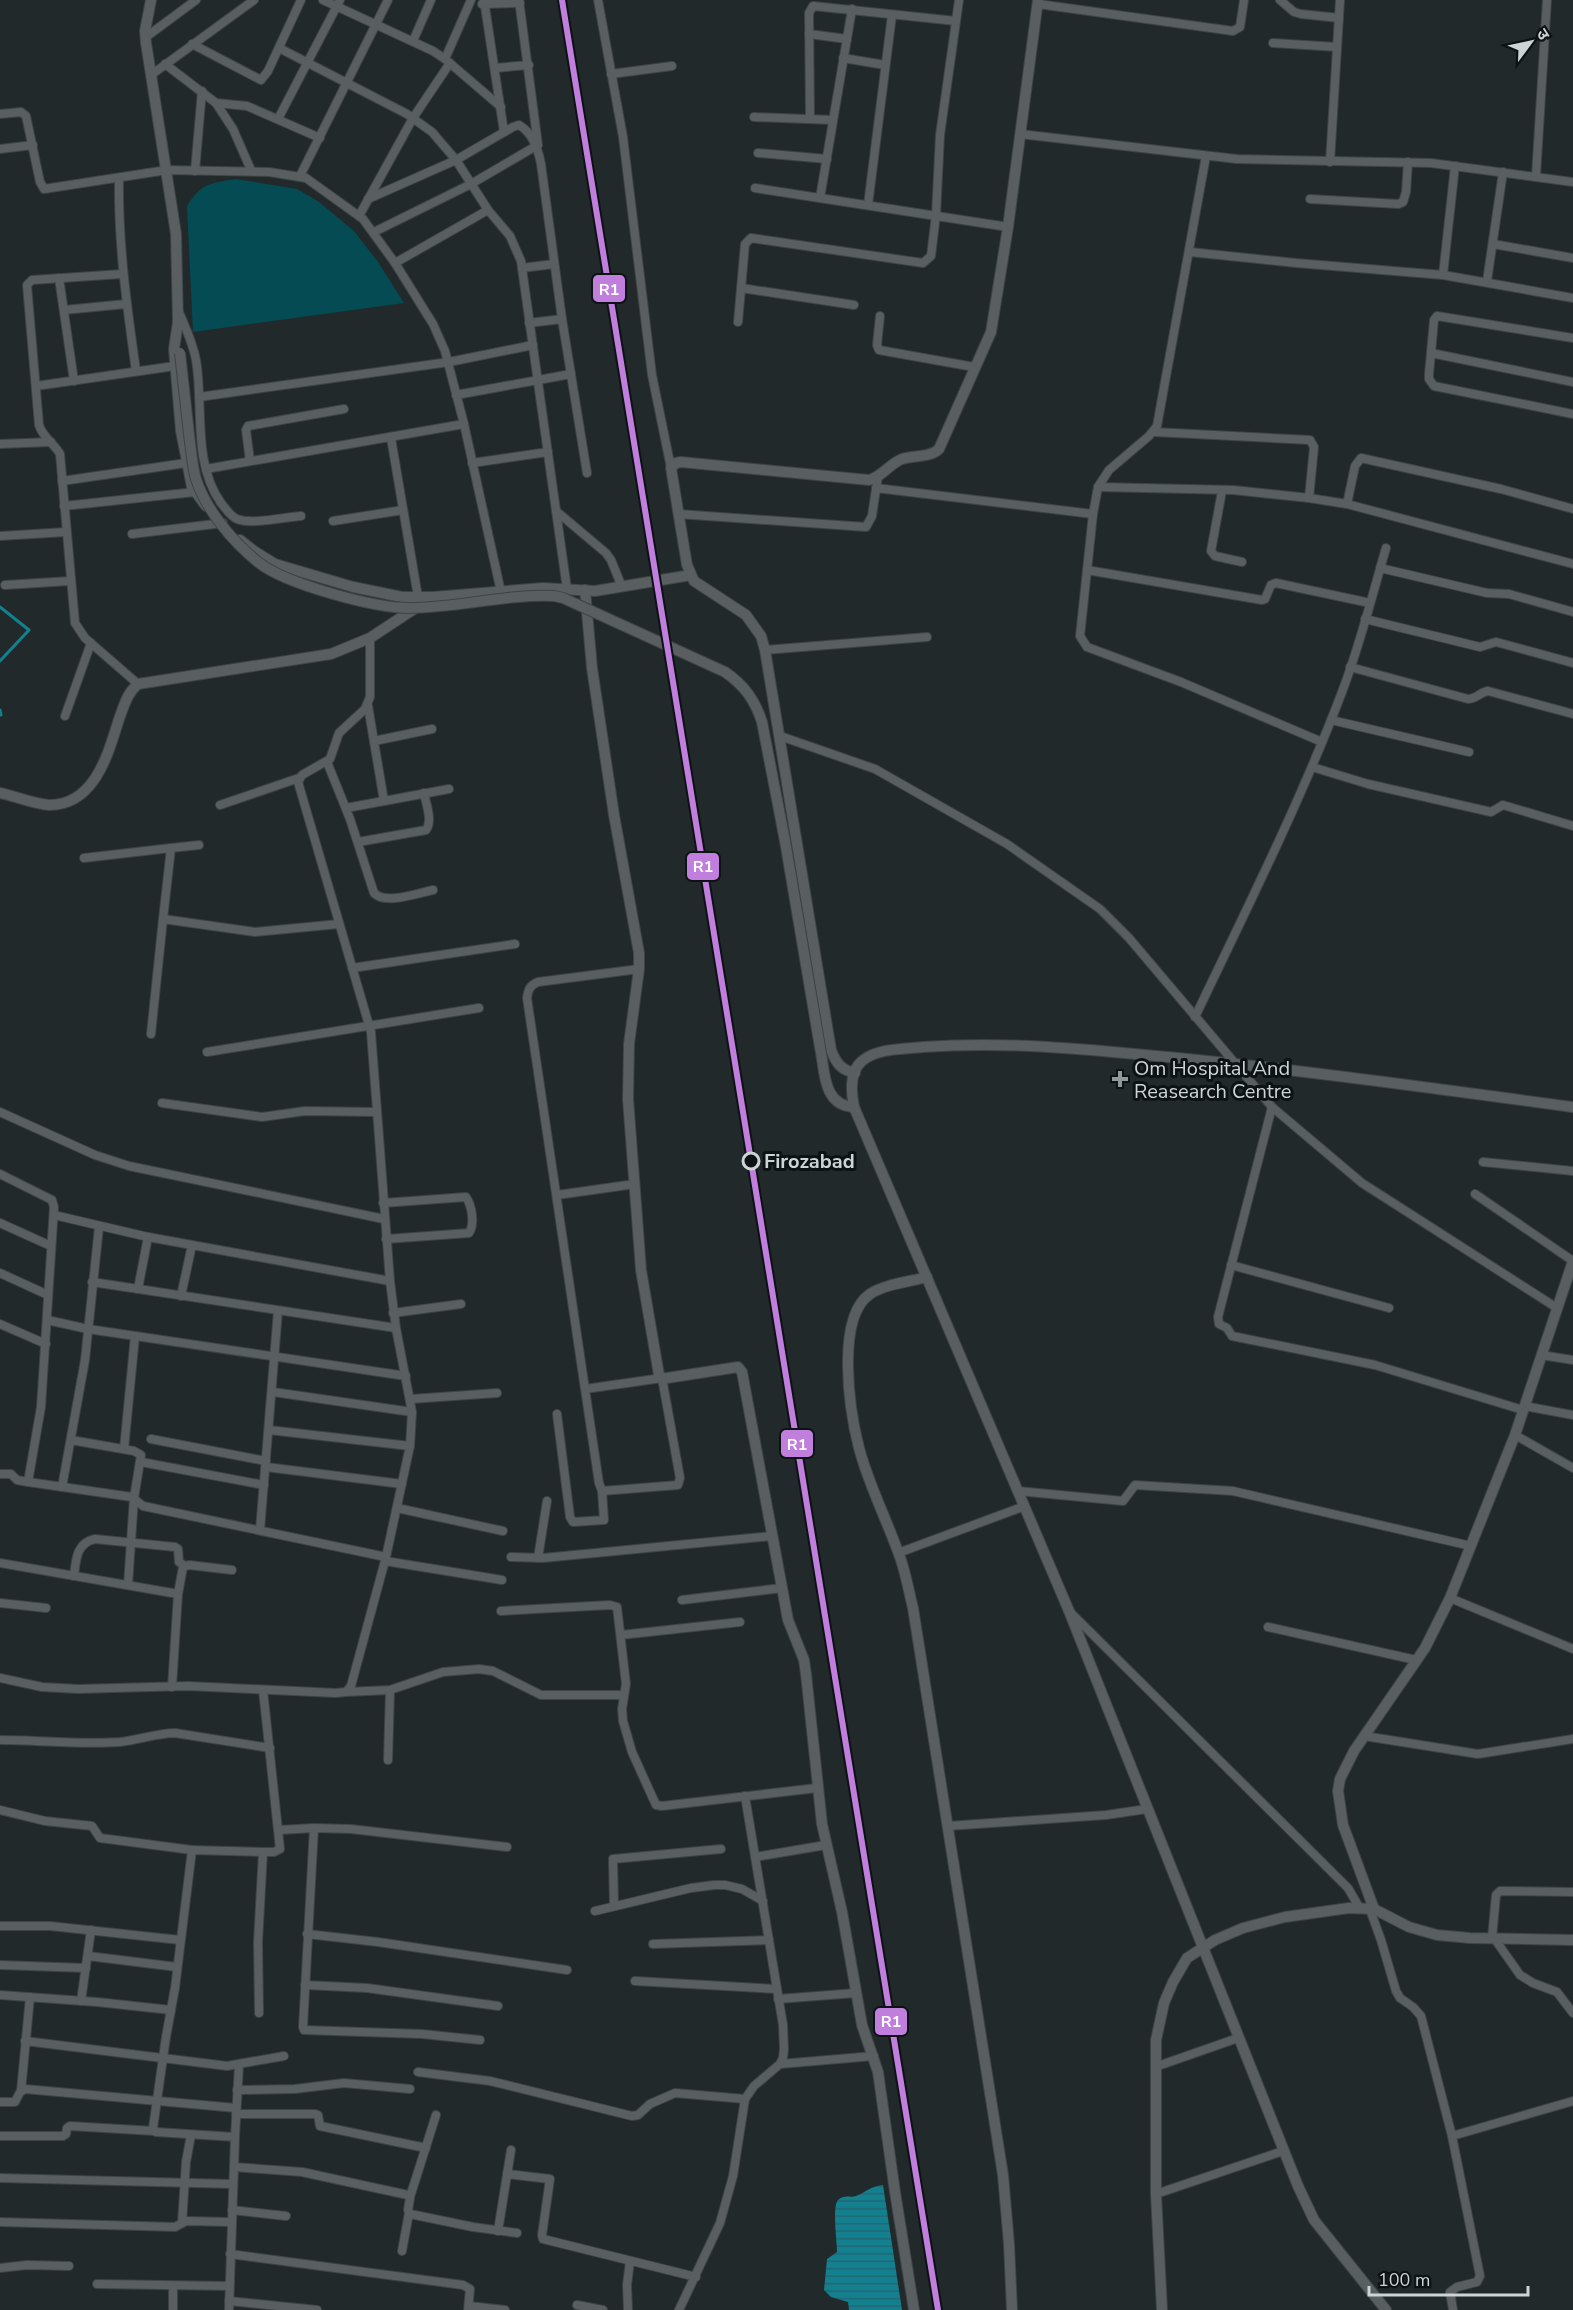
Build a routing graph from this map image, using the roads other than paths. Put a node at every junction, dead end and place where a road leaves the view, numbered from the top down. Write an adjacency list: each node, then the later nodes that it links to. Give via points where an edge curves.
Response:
1 (151, 0): 25 (street)
2 (196, 0): 25 (street)
3 (254, 0): 29 (street)
4 (301, 0): 31 (street)
5 (323, 0): 17 (street)
6 (388, 0): 23 (street)
7 (431, 0): 27 (street)
8 (473, 0): 18 (street); 33 (street)
9 (598, 0): 40 (street)
10 (959, 0): 22 (street)
11 (1244, 0): 16 (street, via 1240,27 1233,31)
12 (1280, 0): 21 (street, via 1294,12)
13 (1340, 0): 21 (street)
14 (1547, 0): 70 (street)
15 (520, 2): 18 (street); 36 (street)
16 (1038, 2): 53 (street)
17 (339, 3): 23 (street); 34 (street)
18 (485, 3): 39 (street)
19 (852, 9): 20 (street); 24 (street, via 813,6); 26 (street)
20 (892, 15): 22 (street); 37 (street)
21 (1339, 18): 30 (street)
22 (956, 21): 80 (street, via 940,135)
23 (377, 24): 27 (street); 42 (street)
24 (809, 34): 26 (street); 50 (street)
25 (146, 37): 41 (street)
26 (847, 39): 32 (street)
27 (412, 40): 33 (street)
28 (1273, 43): 30 (street)
29 (192, 44): 31 (street, via 261,80); 35 (street)
30 (1337, 47): 62 (street)
31 (279, 48): 34 (street)
32 (843, 58): 37 (street); 51 (street)
33 (447, 61): 45 (street); 48 (street)
34 (307, 62): 42 (street); 49 (street)
35 (165, 64): 41 (street); 43 (street)
36 (529, 65): 39 (street); 57 (street)
37 (885, 65): 78 (street)
38 (672, 66): 40 (street)
39 (495, 68): 45 (street)
40 (611, 74): 130 (street, via 652,375)
41 (150, 75): 65 (street)
42 (349, 82): 48 (street); 54 (street)
43 (202, 90): 44 (street); 67 (street)
44 (216, 103): 49 (street, via 247,106); 66 (street, via 233,129)
45 (501, 107): 52 (street)
46 (0, 114): 55 (street, via 21,112 26,116)
47 (754, 117): 50 (street)
48 (413, 118): 61 (street, via 439,139); 76 (street)
49 (278, 119): 54 (street)
50 (810, 119): 51 (street)
51 (833, 120): 60 (street)
52 (504, 132): 57 (street, via 519,125); 61 (street)
53 (1020, 134): 59 (street); 82 (street)
54 (320, 138): 69 (street)
55 (33, 145): 56 (street); 71 (street, via 44,189)
56 (0, 149)
57 (538, 149): 73 (street); 88 (street)
58 (758, 153): 60 (street)
59 (1206, 156): 62 (street); 85 (street)
60 (827, 159): 75 (street)
61 (456, 160): 73 (street); 76 (street)
62 (1330, 162): 63 (street)
63 (1408, 162): 64 (street); 77 (street, via 1406,192 1403,202 1398,204)
64 (1455, 166): 68 (street); 91 (street)
65 (167, 170): 67 (street); 71 (street); 98 (street, via 176,234)
66 (251, 170): 67 (street); 69 (street)
67 (195, 171)
68 (1503, 172): 70 (street); 84 (street)
69 (300, 176): 81 (street)
70 (1536, 176): 72 (street)
71 (119, 178): 90 (street)
72 (1573, 182)
73 (471, 184): 79 (street); 83 (street)
74 (755, 188): 75 (street)
75 (820, 198): 78 (street)
76 (368, 199): 81 (street)
77 (1310, 199)
78 (868, 205): 80 (street)
79 (488, 210): 87 (street); 89 (street, via 514,243)
80 (936, 215): 82 (street); 94 (street, via 931,256 923,263 751,238 745,244)
81 (359, 216): 83 (street)
82 (1008, 227): 110 (street, via 991,332)
83 (374, 232): 87 (street)
84 (1493, 244): 86 (street); 93 (street)
85 (1190, 252): 91 (street); 122 (street)
86 (1573, 258)
87 (395, 263): 108 (street, via 432,324)
88 (554, 264): 89 (street); 101 (street)
89 (522, 268): 103 (street)
90 (122, 274): 92 (street); 96 (street)
91 (1443, 275): 93 (street)
92 (59, 278): 99 (street); 116 (street, via 32,280 27,285)
93 (1487, 281): 95 (street)
94 (741, 288): 97 (street); 102 (street)
95 (1573, 298)
96 (126, 304): 99 (street); 111 (street)
97 (854, 305)
98 (178, 308): 104 (street); 118 (street, via 196,358)
99 (63, 310): 114 (street)
100 (880, 316): 110 (street, via 879,351)
101 (562, 319): 103 (street); 112 (street)
102 (738, 322)
103 (529, 323): 106 (street)
104 (177, 334): 109 (street); 214 (street, bridge, via 199,486 230,534 272,571 356,601 393,608 563,598 725,672 743,686 762,722 826,1085 843,1106)
105 (1573, 338): 107 (street, via 1437,316)
106 (532, 345): 108 (street); 113 (street)
107 (1431, 353): 115 (street); 120 (street, via 1429,379 1434,386)
108 (449, 362): 117 (street); 118 (street)
109 (175, 366): 111 (street); 128 (street)
110 (974, 367): 133 (street, via 939,449 897,461)
111 (136, 371): 114 (street)
112 (571, 374): 113 (street); 132 (street)
113 (537, 379): 117 (street); 126 (street)
114 (74, 381): 116 (street)
115 (1573, 382)
116 (36, 386): 124 (street, via 39,425)
117 (456, 395): 121 (street)
118 (199, 397): 131 (street)
119 (344, 409): 127 (street, via 248,426)
120 (1573, 414)
121 (464, 424): 123 (street); 129 (street)
122 (1154, 432): 135 (street, via 1109,470); 139 (street, via 1310,440 1314,447)
123 (391, 438): 127 (street); 143 (street)
124 (51, 442): 125 (street); 134 (street, via 60,454)
125 (0, 444)
126 (548, 452): 129 (street); 144 (street)
127 (250, 461): 131 (street)
128 (186, 463): 134 (street); 138 (street)
129 (472, 463): 164 (street)
130 (671, 468): 133 (street, via 681,462 868,480); 145 (street)
131 (206, 469): 147 (street, via 214,492 236,519)
132 (587, 473)
133 (878, 476): 136 (street)
134 (62, 481): 141 (street)
135 (1098, 487): 137 (street); 146 (street)
136 (876, 488): 145 (street, via 872,516 866,527); 146 (street)
137 (1222, 490): 139 (street); 154 (street, via 1211,551 1215,556)
138 (195, 492): 141 (street); 149 (street)
139 (1309, 498): 140 (street)
140 (1347, 504): 142 (street, via 1355,466 1361,458); 155 (street)
141 (64, 506): 150 (street)
142 (1573, 509)
143 (403, 510): 148 (street); 165 (street)
144 (556, 511): 161 (street, via 606,553); 162 (street)
145 (678, 514): 158 (street)
146 (1093, 514): 157 (street)
147 (301, 516)
148 (333, 521)
149 (224, 523): 151 (street); 165 (street, via 254,551 275,564 383,594)
150 (66, 532): 152 (street); 159 (street)
151 (132, 534)
152 (0, 536)
153 (1386, 548): 156 (street)
154 (1242, 562)
155 (1573, 564)
156 (1380, 568): 167 (street); 168 (street, via 1487,593 1509,594)
157 (1087, 570): 167 (street, via 1262,600 1276,583); 184 (street, via 1080,636 1087,647)
158 (691, 575): 161 (street); 173 (street, via 699,586 746,615 762,636)
159 (70, 580): 160 (street); 172 (street, via 75,623)
160 (5, 585)
161 (622, 587): 163 (street)
162 (567, 589): 163 (street); 164 (street)
163 (585, 590): 205 (street, via 592,668)
164 (501, 592): 166 (street)
165 (417, 597): 166 (street)
166 (433, 597): 171 (street)
167 (1370, 603): 169 (street)
168 (1573, 612)
169 (1365, 619): 174 (street, via 1480,647 1496,642); 175 (street)
170 (927, 637): 173 (street)
171 (370, 638): 176 (street, via 331,654); 177 (street)
172 (91, 643): 176 (street); 179 (street)
173 (765, 650): 182 (street)
174 (1573, 663)
175 (1350, 667): 178 (street, via 1468,699 1477,698 1483,691 1493,692); 180 (street)
176 (138, 684): 190 (street, via 128,694 104,765 91,785 72,800 47,805)
177 (368, 706): 183 (street); 186 (street, via 339,733)
178 (1573, 714)
179 (66, 716)
180 (1331, 720): 184 (street); 185 (street)
181 (432, 729): 183 (street)
182 (780, 736): 207 (street, via 875,770 1029,858 1115,923); 212 (street, via 831,1050 839,1066)
183 (374, 741): 192 (street)
184 (1322, 742): 187 (street)
185 (1469, 752)
186 (327, 762): 188 (street); 194 (street)
187 (1312, 767): 195 (street, via 1491,812 1503,805); 207 (street)
188 (299, 778): 193 (street); 202 (street)
189 (449, 789): 191 (street)
190 (0, 792)
191 (424, 793): 192 (street); 196 (street, via 429,820 426,830)
192 (384, 801): 194 (street)
193 (220, 805)
194 (346, 808): 196 (street)
195 (1573, 826)
196 (358, 842): 200 (street, via 378,897 388,899)
197 (199, 845): 198 (street)
198 (171, 848): 199 (street); 201 (street)
199 (84, 858)
200 (433, 890)
201 (163, 919): 202 (street, via 255,932); 209 (street)
202 (339, 924): 204 (street)
203 (515, 944): 204 (street)
204 (352, 968): 208 (street)
205 (639, 969): 222 (street, via 627,1069); 224 (street, via 538,982 528,990)
206 (479, 1008): 208 (street)
207 (1196, 1017): 211 (street)
208 (369, 1026): 210 (street); 218 (street)
209 (151, 1034)
210 (207, 1052)
211 (1235, 1064): 212 (street, via 1052,1046 953,1045 875,1053 861,1062); 215 (street); 216 (street)
212 (855, 1073): 214 (street, via 850,1087)
213 (162, 1103): 218 (street, via 262,1117 305,1111)
214 (854, 1107): 237 (street)
215 (1272, 1107): 235 (street); 245 (street, via 1362,1183)
216 (1573, 1107)
217 (0, 1112): 227 (street, via 129,1166)
218 (375, 1112): 225 (street)
219 (1483, 1161): 220 (street)
220 (1573, 1171)
221 (0, 1174): 226 (street, via 52,1200)
222 (634, 1184): 224 (street); 258 (street, via 642,1270)
223 (1475, 1194): 234 (street)
224 (557, 1195): 259 (street)
225 (383, 1203): 227 (street); 231 (street, via 466,1197 472,1226 470,1233)
226 (54, 1215): 229 (street); 233 (street)
227 (384, 1220): 231 (street)
228 (0, 1223): 233 (street)
229 (99, 1227): 230 (street); 239 (street)
230 (148, 1237): 232 (street); 240 (street)
231 (386, 1239): 238 (street)
232 (192, 1245): 238 (street); 242 (street)
233 (51, 1246): 241 (street)
234 (1573, 1261): 245 (street)
235 (1231, 1265): 244 (street); 263 (street, via 1217,1322 1232,1336 1375,1365)
236 (0, 1273): 241 (street)
237 (927, 1277): 282 (street); 292 (street, via 870,1294 859,1306 848,1347 859,1449)
238 (390, 1281): 247 (street)
239 (92, 1282): 240 (street); 251 (street)
240 (138, 1289): 242 (street)
241 (48, 1295): 248 (street)
242 (181, 1296): 246 (street)
243 (461, 1304): 247 (street)
244 (1389, 1308)
245 (1557, 1308): 254 (street)
246 (278, 1311): 250 (street); 255 (street)
247 (393, 1313): 250 (street)
248 (47, 1320): 251 (street); 253 (street)
249 (0, 1324): 253 (street)
250 (396, 1328): 257 (street)
251 (88, 1329): 252 (street); 270 (street)
252 (135, 1336): 255 (street); 272 (street)
253 (46, 1344): 277 (street)
254 (1541, 1355): 256 (street); 263 (street)
255 (276, 1358): 257 (street); 260 (street)
256 (1573, 1360)
257 (406, 1376): 262 (street)
258 (662, 1378): 259 (street); 281 (street, via 680,1482 672,1486); 289 (street, via 740,1369)
259 (585, 1389): 281 (street)
260 (273, 1392): 264 (street); 267 (street)
261 (497, 1393): 262 (street)
262 (411, 1399): 264 (street)
263 (1524, 1408): 266 (street); 268 (street)
264 (412, 1412): 271 (street)
265 (557, 1414): 281 (street, via 573,1522 604,1520)
266 (1573, 1414)
267 (269, 1430): 271 (street); 274 (street)
268 (1515, 1435): 275 (street); 291 (street)
269 (151, 1439): 274 (street)
270 (71, 1440): 272 (street); 280 (street)
271 (410, 1446): 278 (street)
272 (124, 1449): 273 (street, via 139,1453)
273 (141, 1462): 279 (street); 283 (street)
274 (266, 1464): 278 (street); 279 (street)
275 (1573, 1468)
276 (0, 1474): 277 (street)
277 (28, 1482): 280 (street)
278 (402, 1484): 286 (street)
279 (264, 1485): 287 (street)
280 (62, 1487): 283 (street)
281 (602, 1491)
282 (1018, 1491): 285 (street); 291 (street, via 1123,1501 1135,1485 1223,1490)
283 (134, 1498): 287 (street, via 143,1506); 290 (street)
284 (547, 1501): 294 (street)
285 (1025, 1506): 292 (street); 309 (street)
286 (397, 1508): 288 (street); 295 (street)
287 (260, 1530): 295 (street)
288 (503, 1531)
289 (772, 1536): 294 (street); 302 (street)
290 (131, 1542): 297 (street, via 177,1548 178,1559); 299 (street, via 86,1542 78,1551); 301 (street)
291 (1471, 1546): 304 (street)
292 (898, 1553): 330 (street, via 913,1608)
293 (511, 1557): 294 (street)
294 (538, 1558)
295 (385, 1559): 300 (street); 319 (street, via 351,1686)
296 (0, 1563): 299 (street)
297 (185, 1566): 298 (street); 303 (street)
298 (232, 1570)
299 (74, 1576): 301 (street)
300 (502, 1580)
301 (128, 1585): 303 (street)
302 (782, 1588): 305 (street); 326 (street, via 806,1674)
303 (178, 1594): 316 (street)
304 (1450, 1598): 313 (street); 314 (street)
305 (682, 1600)
306 (0, 1603): 307 (street)
307 (46, 1608)
308 (501, 1611): 312 (street, via 614,1605)
309 (1069, 1611): 328 (street); 342 (street)
310 (740, 1623): 312 (street)
311 (1268, 1628): 314 (street)
312 (621, 1635): 320 (street)
313 (1573, 1649)
314 (1416, 1660): 321 (street)
315 (0, 1678): 316 (street, via 42,1687 78,1689)
316 (172, 1687): 317 (street)
317 (263, 1690): 319 (street); 324 (street)
318 (390, 1690): 319 (street); 320 (street, via 443,1672 487,1669 534,1694); 325 (street)
319 (346, 1692)
320 (624, 1695): 327 (street, via 626,1733 656,1805)
321 (1364, 1736): 322 (street, via 1478,1754); 342 (street, via 1344,1768 1338,1791 1343,1825)
322 (1573, 1739)
323 (0, 1740): 324 (street, via 104,1743 171,1733)
324 (270, 1748): 332 (street)
325 (388, 1760)
326 (817, 1788): 327 (street); 333 (street)
327 (745, 1796): 338 (street)
328 (1148, 1809): 330 (street); 352 (street)
329 (0, 1810): 336 (street, via 45,1821 92,1826 100,1838)
330 (948, 1826): 431 (street, via 1003,2175)
331 (314, 1828): 332 (street); 334 (street); 346 (street)
332 (279, 1830): 337 (street, via 280,1849)
333 (826, 1845): 338 (street); 361 (street)
334 (507, 1847)
335 (721, 1849): 341 (street, via 613,1859)
336 (192, 1850): 337 (street); 348 (street)
337 (263, 1852): 368 (street)
338 (755, 1857): 340 (street)
339 (1573, 1892): 347 (street, via 1500,1891 1496,1895)
340 (762, 1900): 341 (street, via 742,1889 714,1885); 349 (street)
341 (614, 1906): 343 (street)
342 (1368, 1908): 347 (street, via 1422,1932); 352 (street, via 1337,1909 1266,1922); 392 (street, via 1382,1940 1396,1991 1423,2021)
343 (596, 1911)
344 (0, 1926): 345 (street)
345 (91, 1930): 348 (street); 353 (street)
346 (307, 1934): 357 (street); 359 (street)
347 (1493, 1938): 350 (street); 369 (street, via 1520,1975 1557,1992)
348 (180, 1940): 355 (street)
349 (769, 1940): 351 (street); 360 (street)
350 (1573, 1940)
351 (653, 1944)
352 (1202, 1947): 370 (street); 378 (street, via 1181,1966 1164,2003)
353 (88, 1956): 355 (street); 356 (street)
354 (0, 1965): 356 (street)
355 (177, 1967): 367 (street)
356 (87, 1968): 365 (street)
357 (567, 1970)
358 (635, 1981): 360 (street)
359 (305, 1985): 366 (street, via 367,1988); 371 (street, via 306,2032 399,2033)
360 (777, 1989): 364 (street)
361 (856, 1993): 364 (street); 374 (street, via 862,2025)
362 (0, 1995): 363 (street)
363 (30, 1997): 365 (street); 372 (street)
364 (778, 1999): 376 (street, via 784,2038)
365 (81, 2001): 367 (street)
366 (498, 2006)
367 (171, 2010): 375 (street)
368 (259, 2013)
369 (1573, 2013)
370 (1238, 2038): 378 (street); 396 (street)
371 (480, 2040)
372 (26, 2041): 375 (street); 382 (street)
373 (284, 2056): 377 (street)
374 (874, 2056): 376 (street); 430 (street)
375 (163, 2057): 377 (street); 386 (street)
376 (780, 2064): 383 (street)
377 (239, 2065): 380 (street)
378 (1155, 2067): 402 (street)
379 (418, 2072): 383 (street, via 490,2081 632,2116 675,2093)
380 (237, 2090): 381 (street, via 344,2083); 387 (street)
381 (410, 2090)
382 (21, 2091): 385 (street, via 15,2102); 386 (street)
383 (745, 2099): 417 (street, via 733,2176 720,2223)
384 (1573, 2101): 392 (street)
385 (0, 2102)
386 (157, 2102): 387 (street); 389 (street)
387 (236, 2111): 393 (street); 394 (street, via 315,2114 320,2126)
388 (436, 2115): 394 (street)
389 (154, 2131): 390 (street); 391 (street, via 70,2126 63,2136)
390 (191, 2135): 393 (street); 400 (street)
391 (0, 2136)
392 (1452, 2136): 434 (street, via 1480,2276 1477,2283 1450,2292)
393 (235, 2137): 397 (street)
394 (426, 2148): 403 (street)
395 (511, 2150): 398 (street)
396 (1283, 2151): 402 (street); 433 (street, via 1314,2220)
397 (234, 2167): 401 (street); 403 (street, via 302,2172)
398 (507, 2174): 410 (street); 414 (street, via 550,2179 543,2239)
399 (0, 2178): 400 (street)
400 (185, 2183): 401 (street); 409 (street)
401 (232, 2184): 404 (street)
402 (1156, 2194): 432 (street)
403 (410, 2197): 405 (street)
404 (232, 2210): 406 (street); 408 (street)
405 (409, 2213): 410 (street); 412 (street)
406 (286, 2216)
407 (0, 2222): 409 (street, via 175,2227)
408 (231, 2222): 409 (street); 413 (street)
409 (182, 2223)
410 (498, 2231): 411 (street)
411 (517, 2233)
412 (402, 2251)
413 (230, 2254): 419 (street); 423 (street, via 463,2285 470,2289)
414 (630, 2261): 417 (street); 428 (street)
415 (69, 2266): 416 (street)
416 (0, 2268)
417 (696, 2277): 429 (street)
418 (97, 2284): 420 (street)
419 (229, 2286): 420 (street); 422 (street)
420 (173, 2287): 424 (street)
421 (577, 2305): 427 (street)
422 (229, 2306): 425 (street)
423 (468, 2308): 426 (street)
424 (173, 2310)
425 (317, 2310)
426 (505, 2310)
427 (603, 2310)
428 (628, 2310)
429 (679, 2310)
430 (914, 2310)
431 (1012, 2310)
432 (1162, 2310)
433 (1386, 2310)
434 (1453, 2310)

